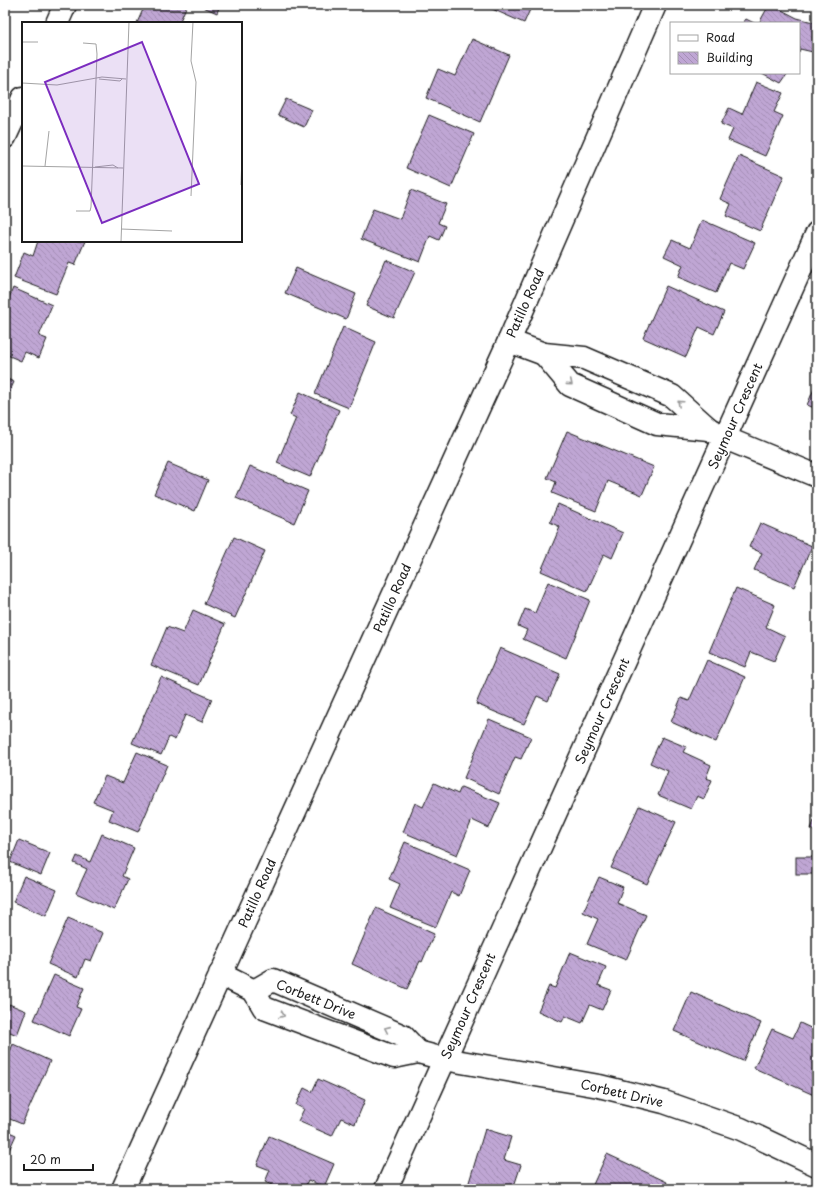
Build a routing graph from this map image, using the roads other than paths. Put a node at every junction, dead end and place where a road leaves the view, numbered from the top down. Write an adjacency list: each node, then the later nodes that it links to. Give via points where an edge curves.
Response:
1 (66, 5): 3 (street)
2 (655, 5): 7 (street, Patillo Road)
3 (58, 22)
4 (22, 100): 5 (street)
5 (5, 137)
6 (817, 233): 9 (street, Seymour Crescent)
7 (509, 341): 8 (street); 11 (street, Patillo Road)
8 (544, 354): 9 (street, one-way to 8, via 672,396 584,358); 9 (street, one-way to 9, via 570,385 657,424)
9 (717, 433): 10 (street); 14 (street, Seymour Crescent)
10 (817, 476)
11 (220, 974): 12 (street, Corbett Drive); 16 (street, Patillo Road)
12 (254, 990): 13 (street, Corbett Drive, one-way to 13, via 264,1008 394,1057); 13 (street, Corbett Drive, one-way to 12, via 403,1036 273,980)
13 (418, 1052): 14 (street, Corbett Drive)
14 (444, 1059): 15 (street, Corbett Drive, via 599,1086 664,1102 741,1129); 17 (street, Seymour Crescent)
15 (817, 1165)
16 (123, 1189)
17 (386, 1189)

